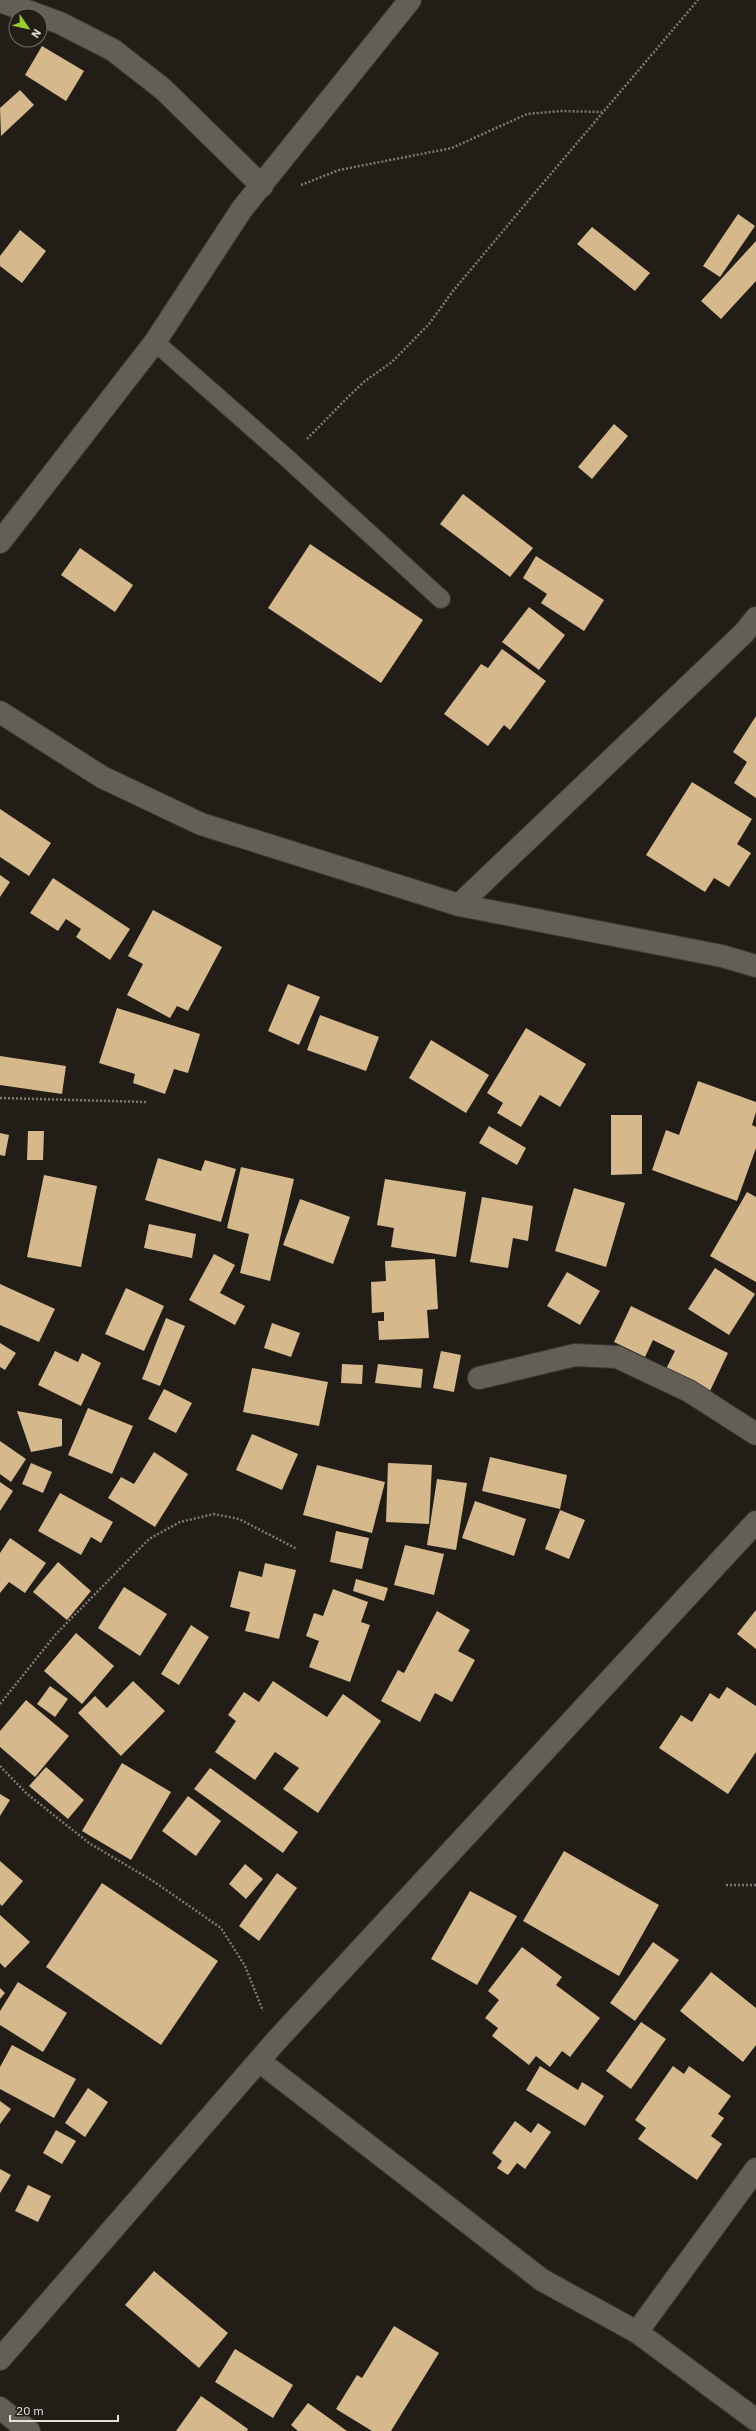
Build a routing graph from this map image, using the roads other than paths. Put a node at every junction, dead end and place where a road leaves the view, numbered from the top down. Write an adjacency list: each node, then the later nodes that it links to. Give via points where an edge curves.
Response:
1 (410, 0): 3 (street)
2 (0, 1): 3 (street, via 60,23 113,50 163,89)
3 (262, 186): 4 (street, via 242,209)
4 (155, 342): 5 (street); 6 (lane, via 288,458)
5 (0, 542)
6 (440, 600)
7 (756, 618): 9 (street, via 744,633)
8 (0, 712): 9 (street, via 102,777 201,824)
9 (459, 905): 10 (street, via 722,956)
10 (756, 966)
11 (480, 1378): 12 (street, via 575,1355 617,1357 689,1391)
12 (756, 1434)
13 (756, 1522): 14 (street)
14 (259, 2061): 16 (street, via 542,2280); 17 (street)
15 (756, 2169): 16 (street)
16 (636, 2332): 19 (street)
17 (0, 2359)
18 (0, 2408): 20 (street)
19 (756, 2420)
20 (29, 2431)

